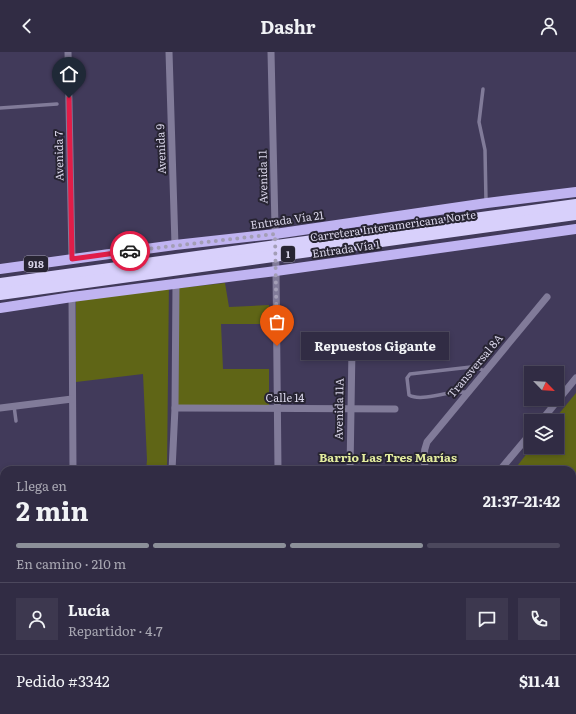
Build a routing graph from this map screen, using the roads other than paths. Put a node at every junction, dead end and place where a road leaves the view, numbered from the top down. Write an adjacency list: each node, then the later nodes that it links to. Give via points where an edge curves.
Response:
1 (68, 52): 14 (street, Avenida 7)
2 (169, 52): 13 (street, Avenida 9)
3 (271, 52): 12 (street, Avenida 11)
4 (483, 89): 8 (lane, via 479,122 485,150)
5 (57, 104): 6 (lane)
6 (0, 108)
7 (576, 192): 8 (main road, Entrada Vía 21)
8 (486, 203): 12 (main road, Entrada Vía 21)
9 (576, 205): 17 (highway, Carretera Interamericana Norte / 1, bridge)
10 (576, 214): 19 (highway, Carretera Interamericana Norte / 1, bridge)
11 (576, 229): 16 (main road, Entrada Vía 1)
12 (275, 234): 13 (main road, Entrada Vía 21); 16 (street, Avenida 11)
13 (175, 246): 14 (main road, Entrada Vía 21)
14 (72, 259): 15 (main road, Entrada Vía 21 / 918)
15 (0, 269)
16 (276, 271): 18 (main road, Entrada Vía 1); 35 (street, Avenida 11)
17 (0, 284)
18 (176, 284): 20 (main road, Entrada Vía 1); 32 (street)
19 (0, 294)
20 (72, 297): 22 (main road, Entrada Vía 1); 29 (street)
21 (547, 297): 26 (street, Transversal 8A)
22 (0, 308)
23 (383, 345): 24 (street)
24 (352, 348): 25 (street); 33 (street, Avenida 11A)
25 (321, 349)
26 (485, 371): 28 (street, Transversal 8A); 28 (lane, via 471,367 410,374 407,378 409,396 412,398)
27 (576, 378): 36 (street)
28 (468, 392): 43 (street, Transversal 8A, via 427,442 424,451)
29 (72, 399): 30 (street); 39 (street)
30 (14, 406): 31 (street); 37 (lane)
31 (0, 408)
32 (175, 408): 35 (street, Calle 14); 40 (street)
33 (350, 409): 34 (street, Calle 14); 35 (street, Calle 14); 42 (street, Avenida 11A)
34 (395, 409)
35 (277, 410): 41 (street, Avenida 11)
36 (547, 414)
37 (16, 422)
38 (524, 441): 44 (street)
39 (73, 466)
40 (172, 466)
41 (278, 466)
42 (350, 466)
43 (425, 466)
44 (503, 466)

